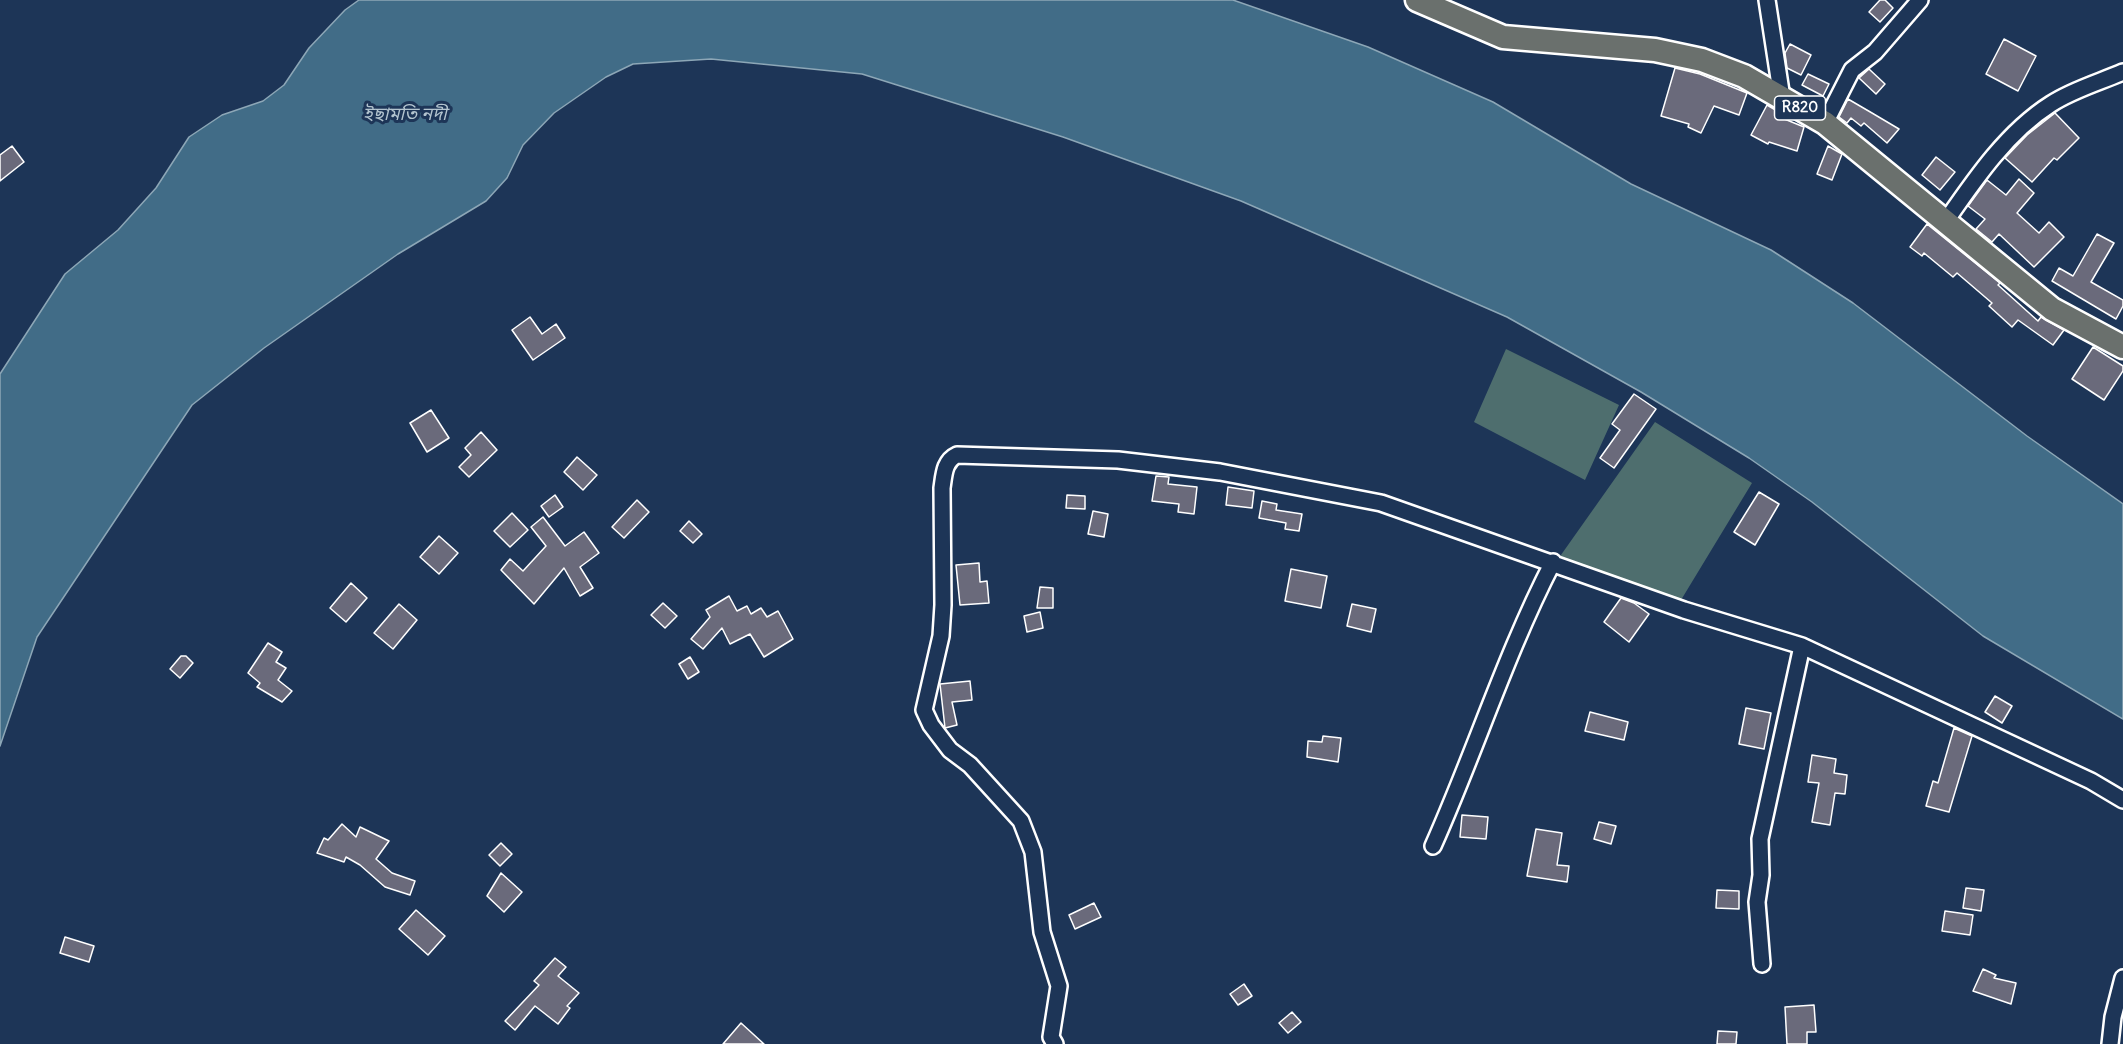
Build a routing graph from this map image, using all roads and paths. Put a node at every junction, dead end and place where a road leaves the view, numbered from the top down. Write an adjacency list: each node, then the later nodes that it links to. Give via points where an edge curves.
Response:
1 (1417, 0): 5 (main road, R820, via 1503,37 1655,50 1702,60 1744,76)
2 (1767, 0): 5 (street)
3 (1920, 0): 6 (street, via 1875,52 1852,70)
4 (2123, 72): 7 (street, via 2052,103 2033,118 2005,144)
5 (1782, 98): 6 (main road, R820)
6 (1825, 123): 7 (main road, R820)
7 (1946, 221): 8 (main road, R820, via 2052,309)
8 (2123, 347)
9 (1552, 562): 10 (street, via 1683,610); 12 (street); 15 (street, via 1381,503 1220,472 1118,460 957,455 950,458 942,488 941,636 924,710 950,750 970,765 1021,820 1033,852 1042,932 1059,986 1051,1037)
10 (1802, 645): 11 (street, via 2091,781); 13 (street, via 1760,839 1757,902)
11 (2123, 800)
12 (1433, 846)
13 (1762, 964)
14 (2123, 978): 16 (street)
15 (1055, 1044)
16 (2110, 1044)

